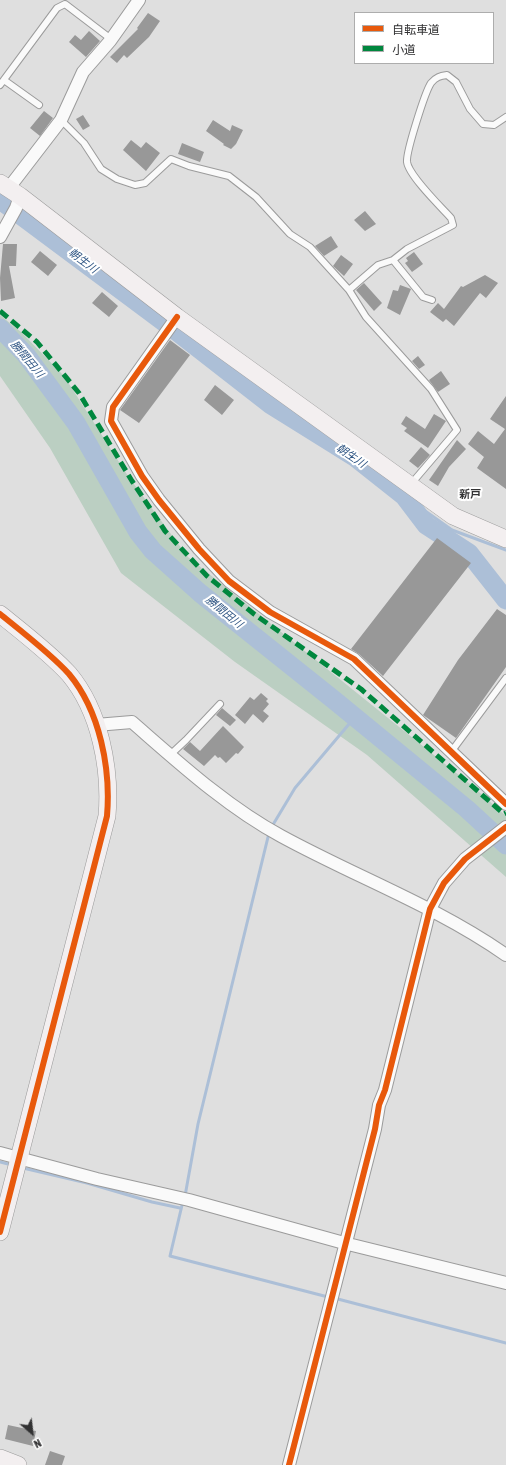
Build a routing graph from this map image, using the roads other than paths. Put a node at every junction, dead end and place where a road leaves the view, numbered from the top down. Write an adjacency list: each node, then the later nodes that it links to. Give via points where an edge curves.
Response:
1 (139, 0): 2 (street)
2 (111, 39): 3 (lane, via 65,4 57,8); 6 (street, via 83,72)
3 (2, 83): 4 (lane)
4 (39, 105)
5 (506, 117): 10 (lane, via 494,125 483,124 470,109 456,82 447,75 439,76 431,84 409,144 407,163 414,176 451,218 453,224)
6 (61, 120): 7 (street); 11 (lane, via 84,143 101,169 116,179 136,185 145,183 171,159 229,176 256,197 290,234 310,247)
7 (11, 194): 8 (street); 9 (street); 13 (street)
8 (0, 226)
9 (0, 237)
10 (393, 260): 11 (lane, via 378,264); 12 (lane, via 423,297)
11 (349, 290): 14 (lane, via 366,317 431,389 457,430)
12 (432, 300)
13 (177, 317): 14 (street); 20 (street, via 113,407 112,421 142,476 199,549 229,580 270,612 354,659)
14 (410, 485): 15 (street, via 453,516)
15 (506, 539)
16 (0, 614): 19 (street, via 68,674 82,693)
17 (506, 678): 20 (lane)
18 (220, 704): 21 (lane)
19 (96, 725): 21 (street, via 132,722); 27 (street, via 105,760 109,792 107,816)
20 (451, 752): 22 (street)
21 (170, 755): 24 (street, via 241,810 280,836)
22 (506, 804)
23 (506, 827): 24 (street, via 471,854 444,883)
24 (430, 909): 25 (street); 29 (street)
25 (506, 955)
26 (0, 1153): 27 (street)
27 (18, 1164): 28 (street); 29 (street, via 189,1200)
28 (0, 1232)
29 (344, 1243): 30 (street); 33 (street)
30 (506, 1283)
31 (0, 1458): 32 (street)
32 (18, 1465)
33 (289, 1465)

